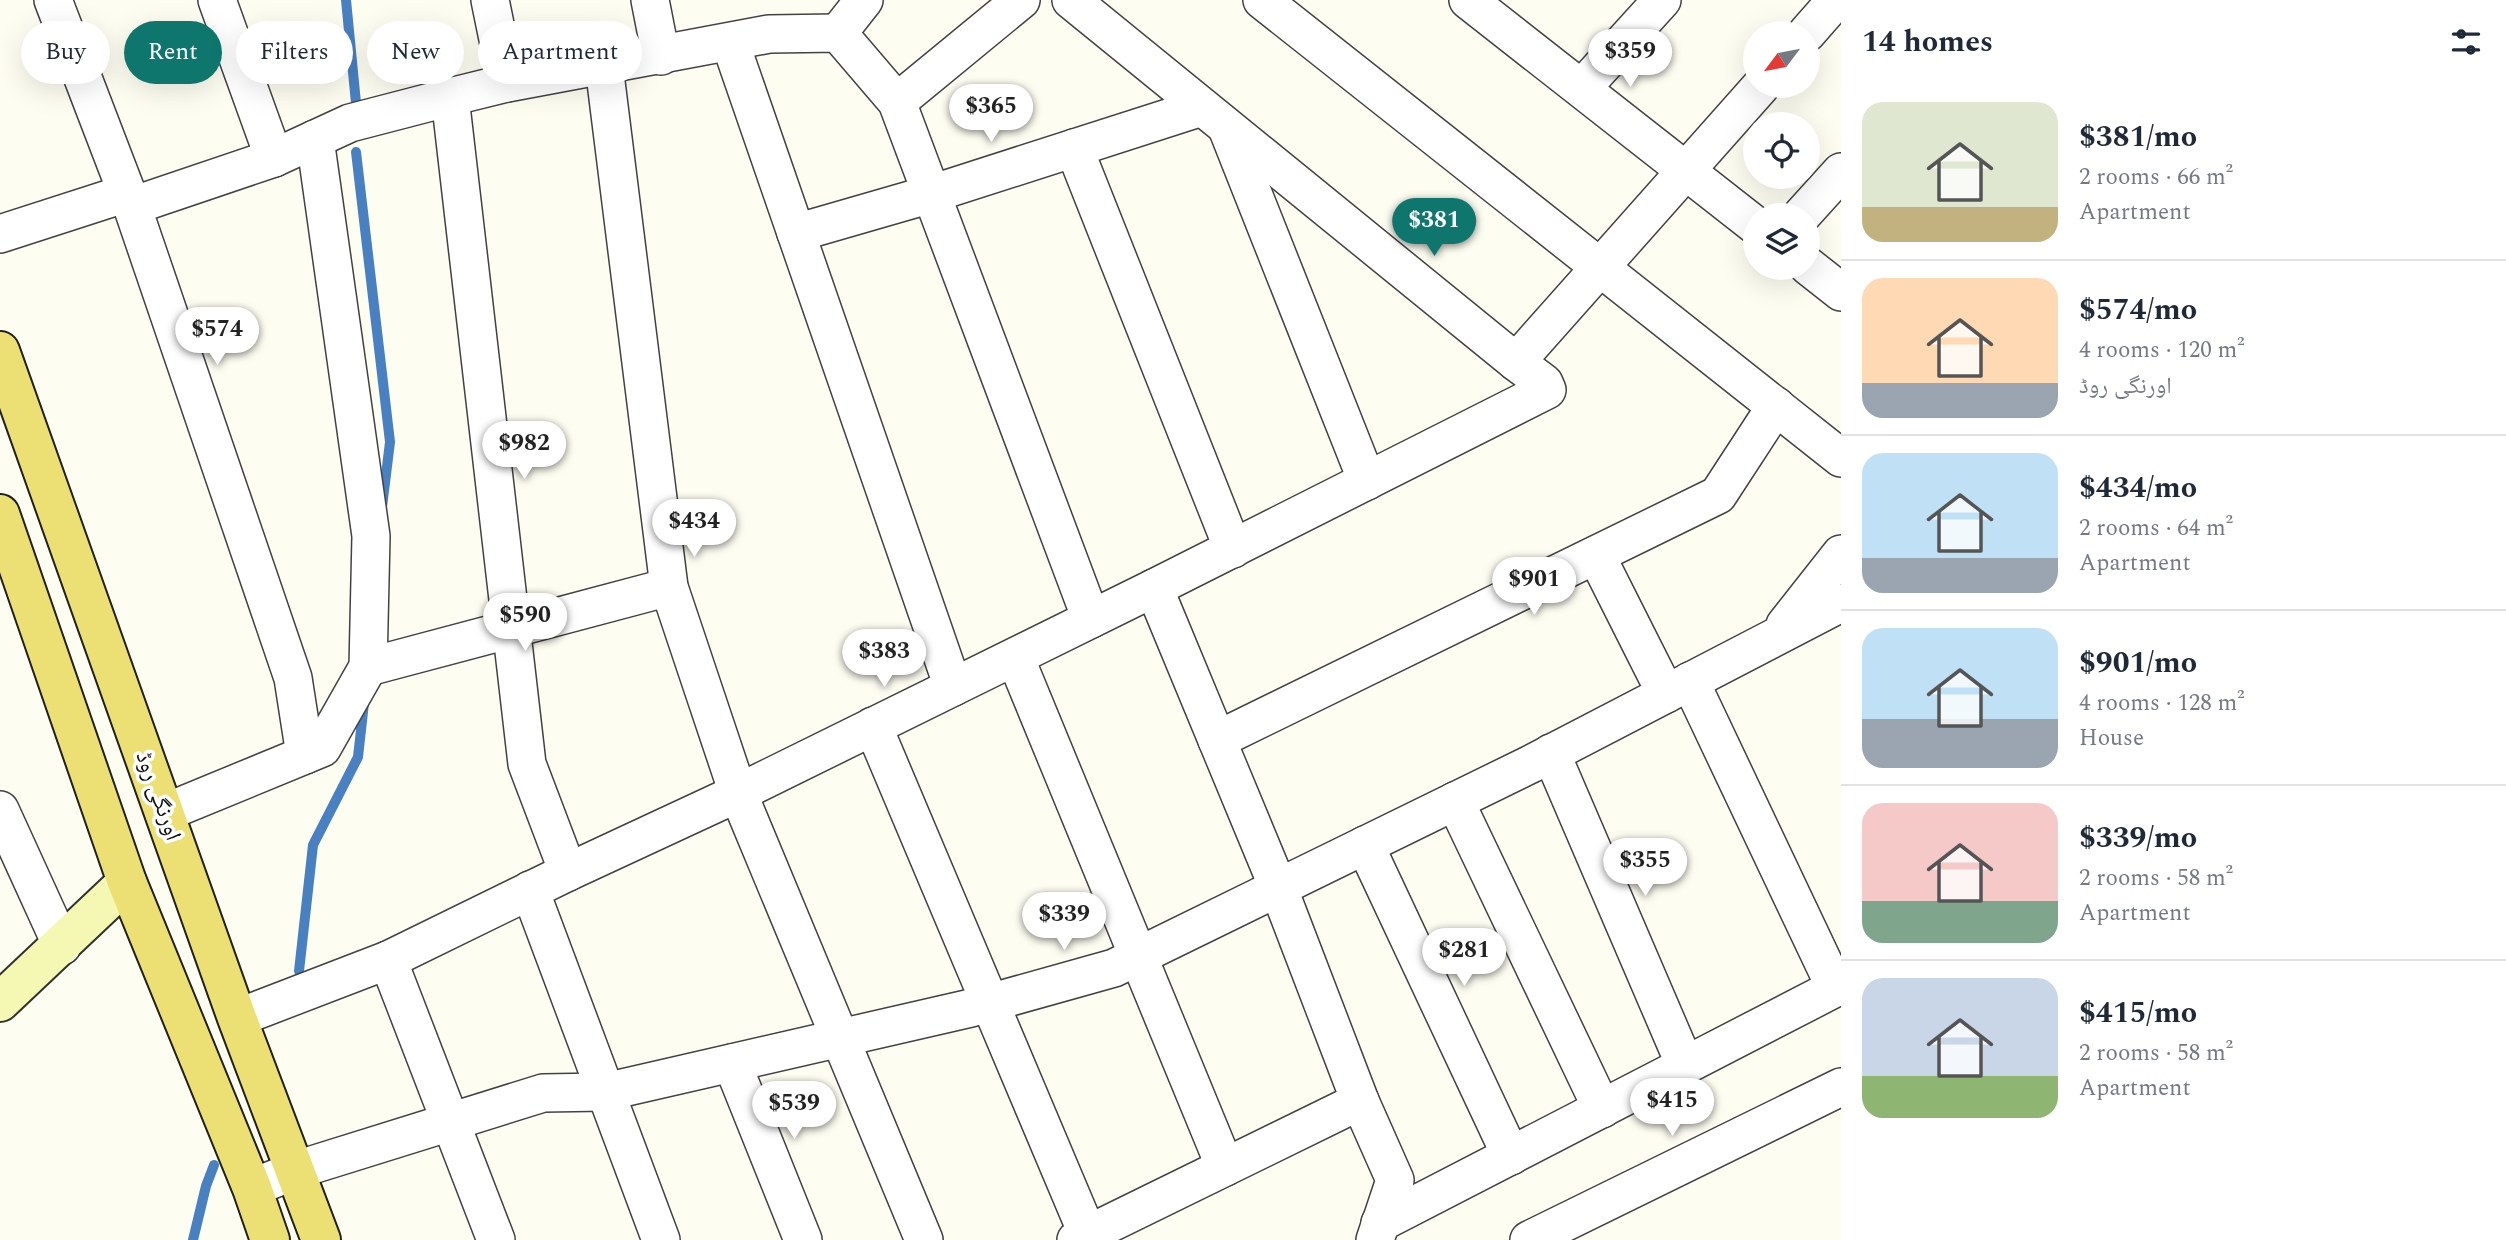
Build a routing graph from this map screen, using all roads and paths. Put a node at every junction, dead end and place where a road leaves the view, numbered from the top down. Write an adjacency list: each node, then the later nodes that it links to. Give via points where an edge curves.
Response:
1 (52, 0): 31 (street)
2 (217, 0): 27 (street)
3 (490, 0): 12 (street)
4 (650, 0): 16 (street)
5 (864, 0): 14 (street)
6 (1021, 0): 23 (street)
7 (1071, 0): 24 (street)
8 (1262, 0): 36 (street)
9 (1662, 0): 20 (street)
10 (1836, 0): 13 (street)
11 (1482, 4): 20 (street)
12 (494, 21)
13 (1818, 21)
14 (838, 33): 15 (street, via 769,34); 23 (street)
15 (730, 42): 16 (street); 34 (street)
16 (661, 56): 17 (street)
17 (642, 59)
18 (503, 84): 21 (street)
19 (606, 84): 48 (street)
20 (1582, 88): 28 (street)
21 (450, 97): 25 (street, via 350,123); 52 (street)
22 (1750, 98): 28 (street)
23 (897, 102): 30 (street)
24 (1214, 116): 26 (street); 40 (street); 43 (street)
25 (315, 139): 27 (street); 55 (street, via 371,536)
26 (1074, 148): 30 (street); 45 (street)
27 (274, 158): 31 (street)
28 (1686, 170): 33 (street); 36 (street)
29 (1841, 172): 32 (street)
30 (931, 194): 34 (street); 51 (street)
31 (129, 199): 35 (street); 61 (street, via 293,677)
32 (1813, 203)
33 (1743, 215)
34 (796, 233): 56 (street)
35 (0, 234)
36 (1600, 268): 40 (street); 41 (street)
37 (1820, 275): 38 (street)
38 (1841, 292)
39 (0, 351): 64 (main road, اورنگی روڈ)
40 (1516, 362): 43 (street, via 1547,390)
41 (1776, 407): 42 (street); 47 (street, via 1718,495)
42 (1841, 458)
43 (1367, 481): 45 (street)
44 (0, 514): 68 (main road)
45 (1233, 549): 49 (street)
46 (1841, 554): 53 (street)
47 (1595, 555): 57 (street); 59 (street)
48 (669, 587): 52 (street); 62 (street)
49 (1154, 589): 51 (street); 59 (street)
50 (1837, 617): 53 (street)
51 (1091, 620): 54 (street)
52 (512, 627): 55 (street); 67 (street, via 527,764)
53 (1776, 637): 57 (street)
54 (1015, 657): 56 (street); 72 (street)
55 (368, 667): 61 (street, via 322,748)
56 (953, 687): 58 (street)
57 (1678, 687): 60 (street); 74 (street)
58 (873, 726): 62 (street); 76 (street)
59 (1216, 740): 69 (street)
60 (1551, 753): 63 (street); 80 (street)
61 (305, 755): 64 (street)
62 (738, 793): 67 (street); 78 (street)
63 (1455, 801): 66 (street); 84 (street)
64 (164, 813): 77 (main road, اورنگی روڈ)
65 (2, 817): 71 (street)
66 (1365, 845): 69 (street); 86 (street)
67 (568, 872): 70 (street)
68 (127, 882): 71 (street); 89 (main road)
69 (1278, 887): 72 (street); 83 (street)
70 (530, 890): 73 (street); 82 (street)
71 (62, 946): 75 (street)
72 (1138, 956): 76 (street, via 1114,968); 87 (street)
73 (388, 960): 77 (street); 85 (street)
74 (1838, 986): 80 (street)
75 (0, 1002)
76 (989, 1003): 78 (street); 91 (street)
77 (237, 1018): 88 (main road, اورنگی روڈ)
78 (839, 1038): 79 (street); 97 (street)
79 (732, 1063): 82 (street); 96 (street)
80 (1685, 1065): 84 (street)
81 (1841, 1087): 98 (street)
82 (606, 1092): 85 (street, via 543,1093); 95 (street)
83 (1360, 1101): 87 (street); 90 (street, via 1395,1180)
84 (1602, 1109): 86 (street)
85 (451, 1121): 88 (street); 94 (street)
86 (1511, 1156): 90 (street)
87 (1225, 1167): 91 (street)
88 (296, 1170): 89 (street); 93 (main road, اورنگی روڈ)
89 (253, 1188): 92 (main road)
90 (1378, 1231)
91 (1085, 1238)
92 (271, 1240)
93 (321, 1240)
94 (496, 1240)
95 (661, 1240)
96 (803, 1240)
97 (924, 1240)
98 (1529, 1240)

